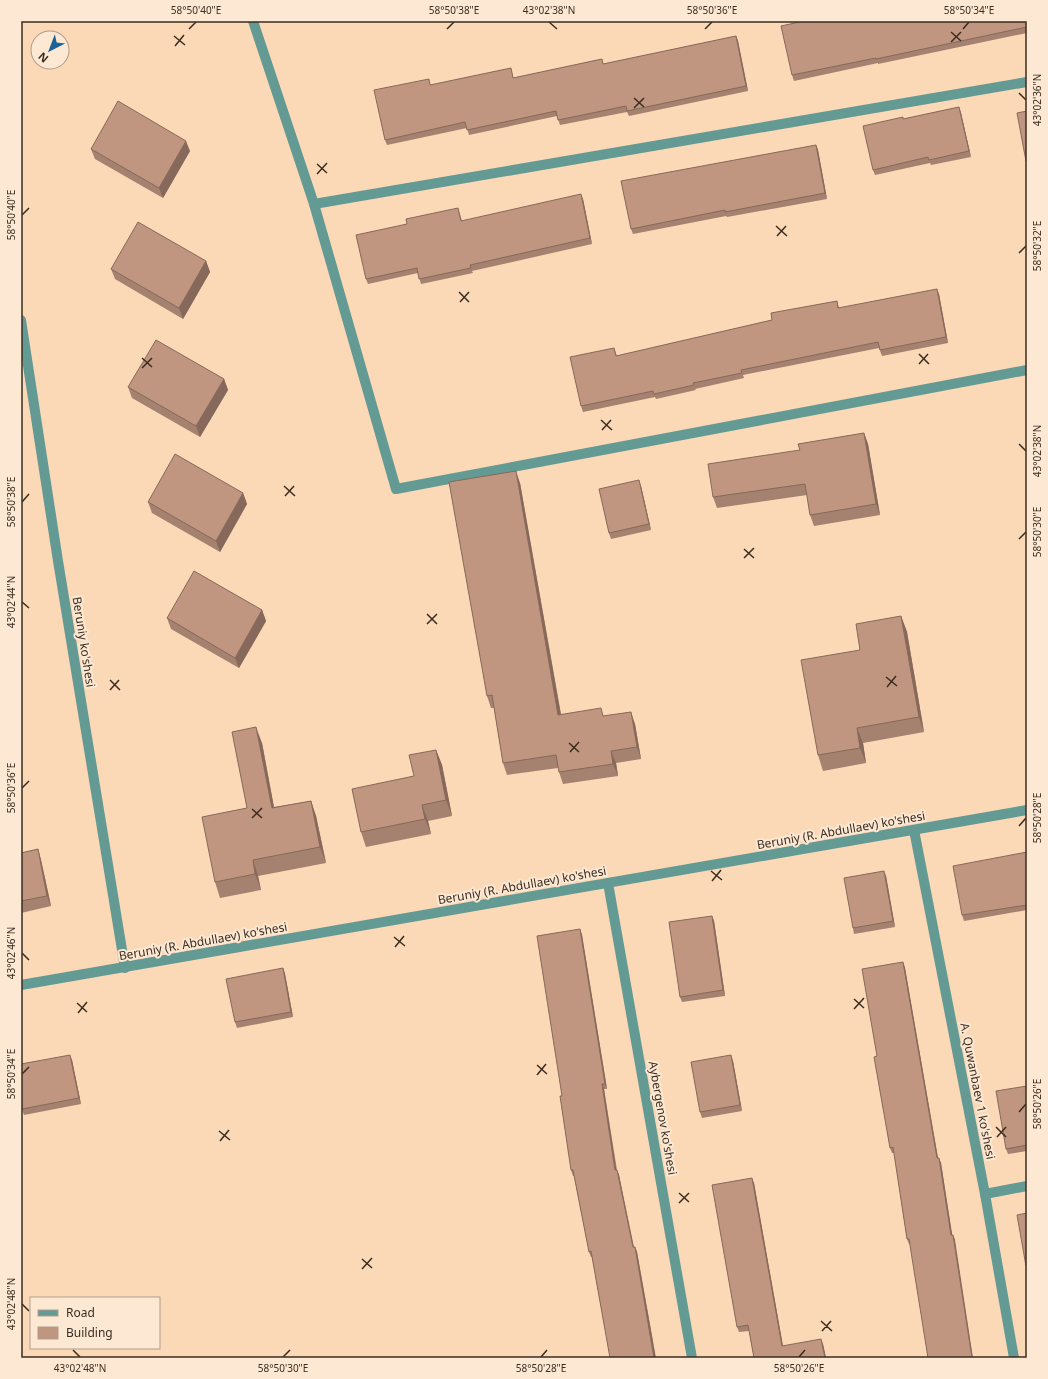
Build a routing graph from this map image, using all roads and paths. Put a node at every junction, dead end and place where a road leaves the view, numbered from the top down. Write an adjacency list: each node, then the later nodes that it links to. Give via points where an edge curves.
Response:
1 (253, 21): 3 (street)
2 (1027, 82): 3 (street)
3 (314, 204): 5 (street, via 396,489)
4 (21, 320): 9 (street, Beruniy ko'shesi)
5 (1027, 370)
6 (1027, 810): 7 (street, Beruniy (R. Abdullaev) ko'shesi)
7 (914, 830): 8 (street, Beruniy (R. Abdullaev) ko'shesi); 12 (street, A. Quwanbaev 1 ko'shesi)
8 (608, 883): 9 (street, Beruniy (R. Abdullaev) ko'shesi); 13 (street, Aybergenov ko'shesi)
9 (125, 968): 10 (street, Beruniy (R. Abdullaev) ko'shesi)
10 (21, 985)
11 (1027, 1186): 12 (street)
12 (985, 1194): 14 (street, A. Quwanbaev 1 ko'shesi)
13 (692, 1358)
14 (1014, 1358)

